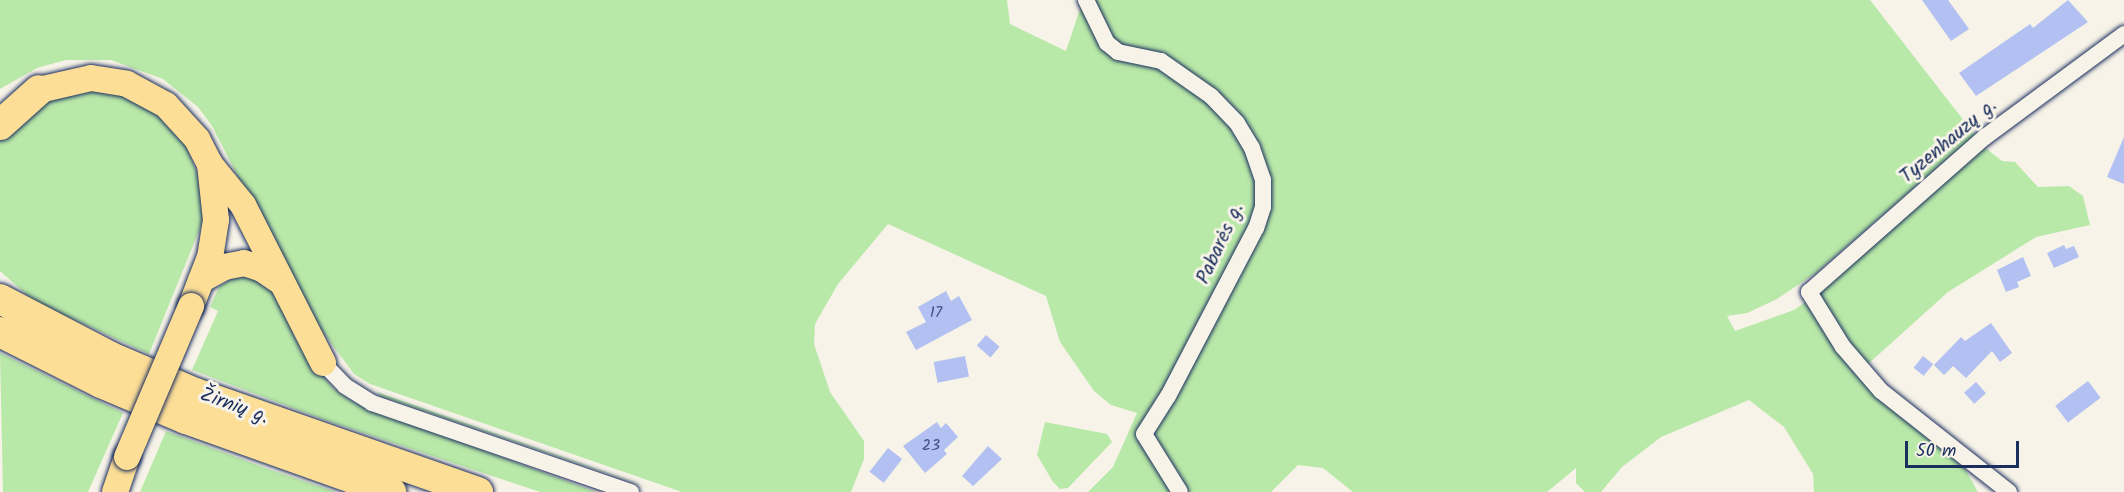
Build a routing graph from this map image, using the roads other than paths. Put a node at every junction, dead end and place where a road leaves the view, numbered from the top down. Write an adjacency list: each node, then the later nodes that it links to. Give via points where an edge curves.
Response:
1 (1086, 0): 18 (street, Pabarės g., via 1107,43 1118,52 1161,61 1211,96 1237,123 1252,148 1263,180 1263,207 1256,228 1144,434)
2 (2124, 34): 19 (street, Tyzenhauzų g., via 1985,137 1809,292 1843,347 1881,392)
3 (39, 90): 4 (highway); 5 (highway); 6 (main road, via 91,78 140,90 178,116)
4 (0, 103)
5 (0, 125)
6 (210, 164): 7 (main road, via 216,220 210,257); 9 (main road, via 243,205)
7 (201, 280): 9 (main road, via 224,267 244,263); 14 (main road, bridge)
8 (0, 282): 11 (highway)
9 (281, 282): 13 (main road)
10 (0, 299): 11 (highway, Žirnių g.)
11 (52, 328): 16 (highway, Žirnių g., via 195,393)
12 (0, 332): 15 (highway, Žirnių g., via 100,383 186,419)
13 (323, 363): 17 (street, via 345,386 372,402)
14 (117, 479)
15 (392, 492)
16 (478, 492)
17 (631, 492)
18 (1180, 492)
19 (2009, 492)

